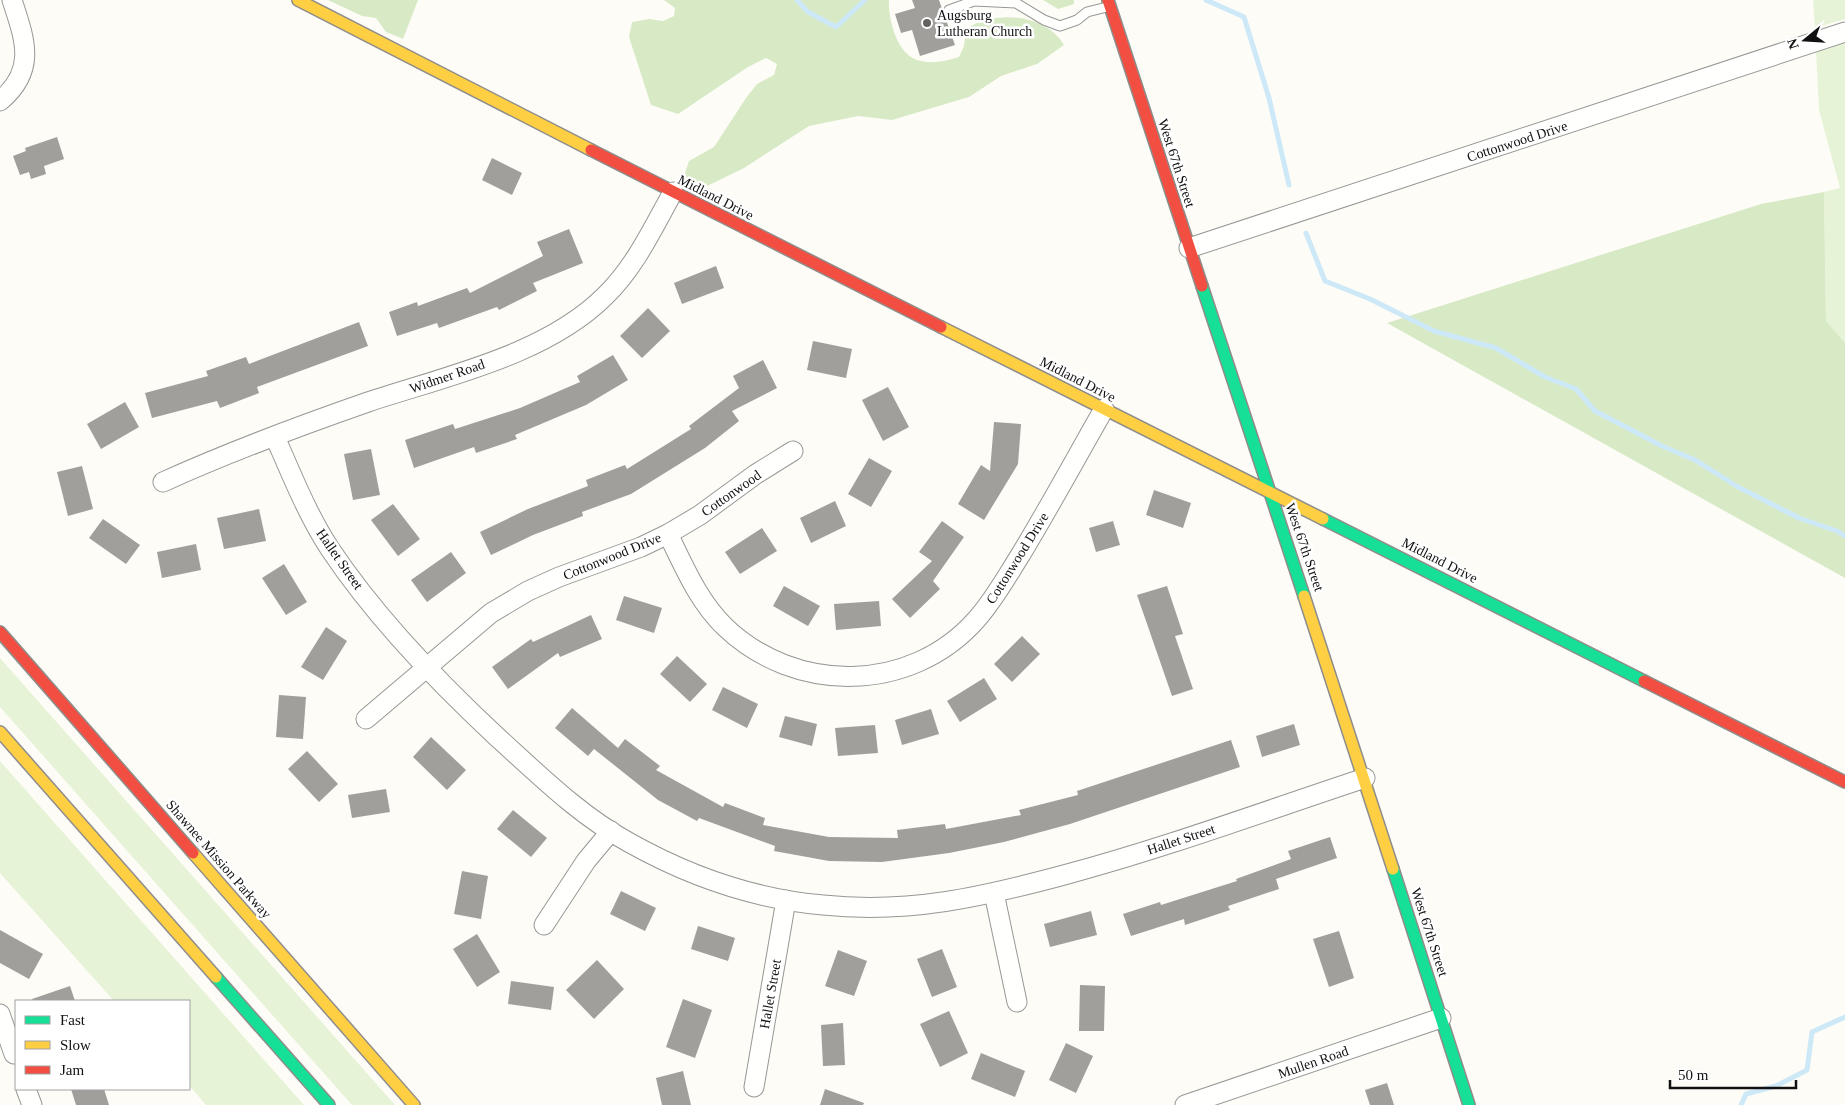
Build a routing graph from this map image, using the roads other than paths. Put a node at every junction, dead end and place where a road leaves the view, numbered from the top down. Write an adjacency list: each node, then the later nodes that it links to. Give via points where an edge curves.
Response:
1 (12, 0): 6 (street, via 26,53 23,72 14,89)
2 (298, 0): 7 (main road, Midland Drive)
3 (1109, 3): 4 (lane, via 1060,26 1016,3 974,1); 8 (main road, West 67th Street)
4 (949, 10)
5 (1845, 32): 8 (street, Cottonwood Drive)
6 (0, 101)
7 (672, 192): 9 (main road, Midland Drive); 10 (street, Widmer Road, via 631,265 605,296 574,322 516,353 330,415)
8 (1189, 248): 13 (main road, West 67th Street)
9 (1104, 409): 13 (main road, Midland Drive); 14 (street, Cottonwood Drive, via 1042,519 977,619 938,652 890,672 856,677 822,676 788,666 756,651 712,613)
10 (275, 437): 12 (street, Widmer Road); 16 (street, Hallet Street, via 306,507 330,549 367,598)
11 (793, 452): 14 (street, Cottonwood)
12 (163, 482)
13 (1270, 492): 19 (main road, West 67th Street); 20 (main road, Midland Drive)
14 (668, 534): 16 (street, Cottonwood Drive, via 528,591 491,613)
15 (0, 632): 33 (main road, Shawnee Mission Parkway)
16 (427, 667): 17 (street); 21 (street, Hallet Street, via 528,765)
17 (366, 719)
18 (0, 732): 32 (main road)
19 (1365, 778): 22 (street, Hallet Street, via 1105,864); 27 (main road, West 67th Street)
20 (1845, 782)
21 (611, 831): 23 (street, Hallet Street, via 679,868 726,885); 24 (street, via 586,861)
22 (994, 893): 23 (street, Hallet Street, via 924,905 878,907 824,906); 25 (street)
23 (786, 900): 29 (street, Hallet Street)
24 (544, 924)
25 (1017, 1002)
26 (0, 1014): 28 (street)
27 (1441, 1018): 34 (street, Mullen Road); 35 (main road, West 67th Street)
28 (10, 1054)
29 (754, 1087)
30 (26, 1090): 31 (street)
31 (32, 1105)
32 (329, 1105)
33 (414, 1105)
34 (1185, 1105)
35 (1469, 1105)

